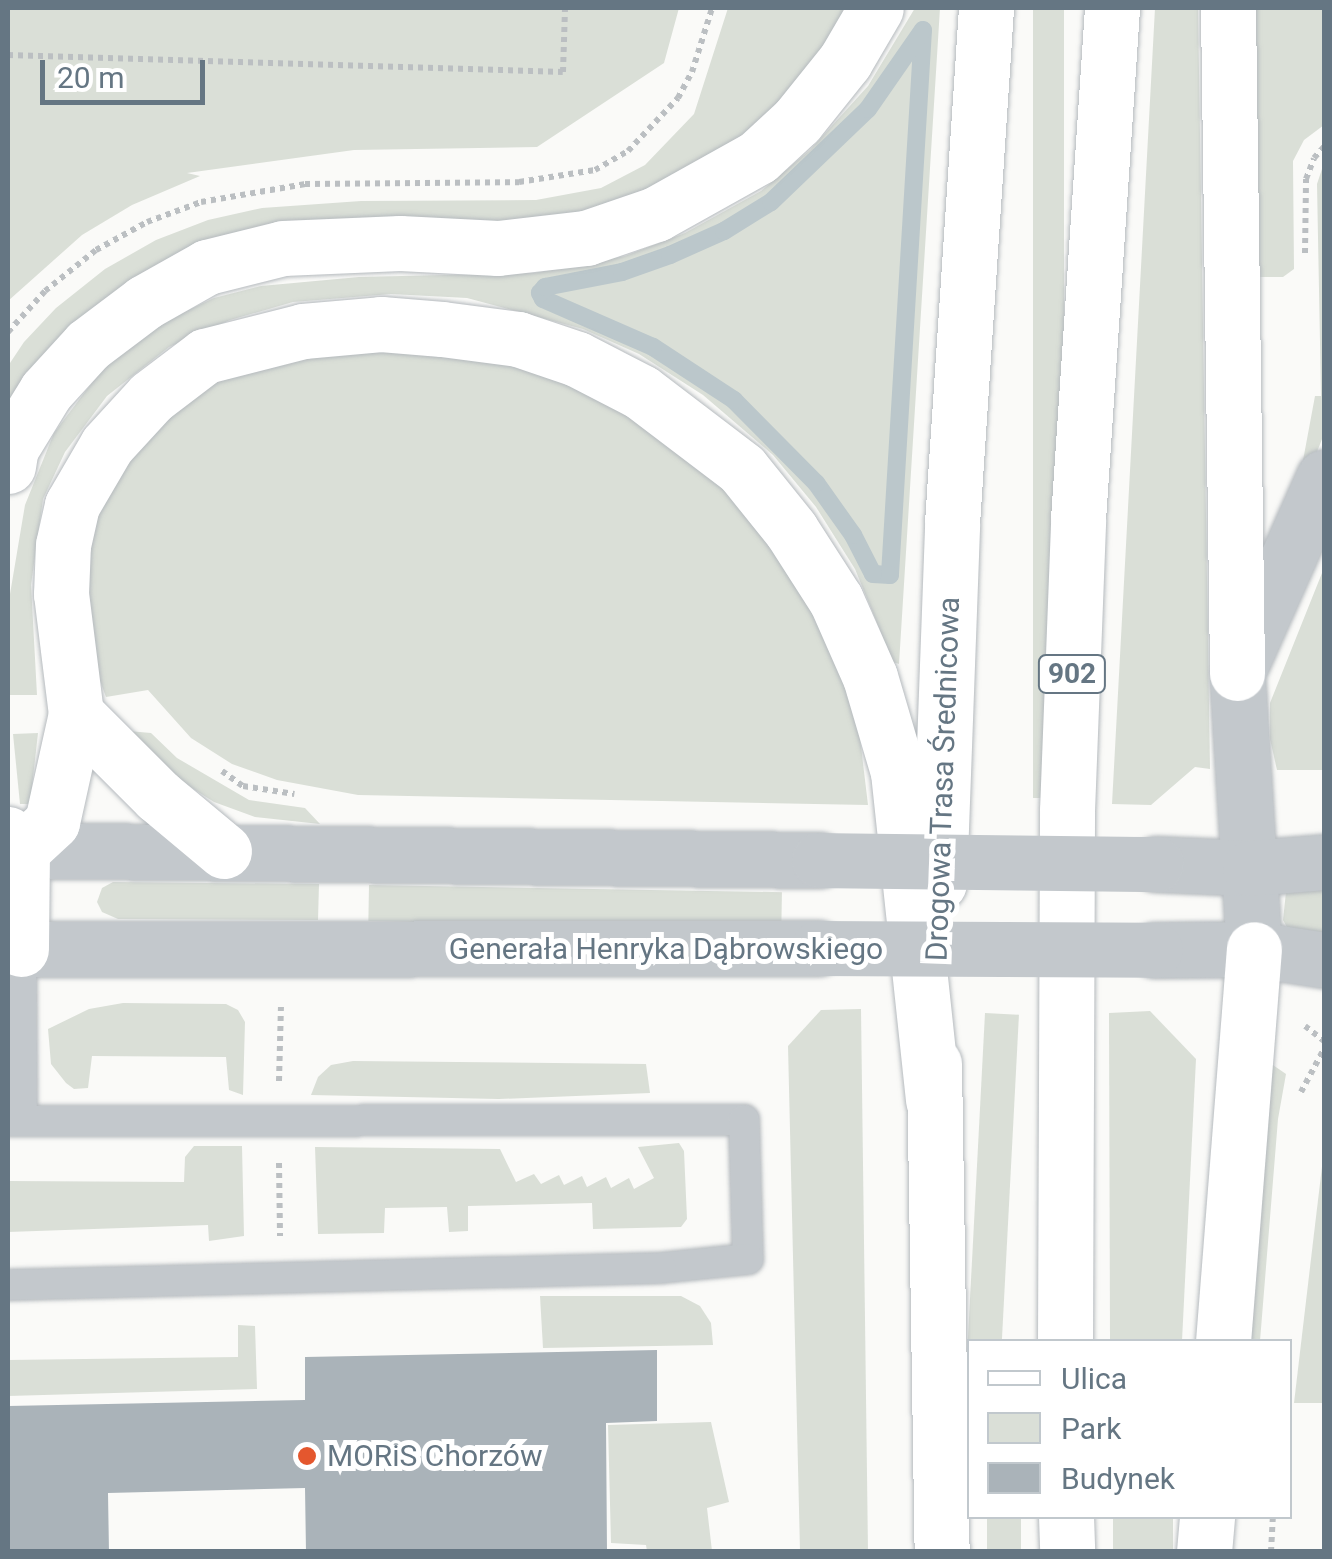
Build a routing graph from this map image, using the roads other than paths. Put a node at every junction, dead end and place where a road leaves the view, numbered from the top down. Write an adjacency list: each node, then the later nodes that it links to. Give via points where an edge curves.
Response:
1 (876, 8): 5 (main road, via 845,61 796,121 758,156 656,214 586,238 498,248 283,248 207,267 88,345 46,391)
2 (986, 8): 16 (main road, Drogowa Trasa Średnicowa, via 944,676)
3 (1112, 8): 19 (main road, 902, via 1078,519 1068,792)
4 (1228, 8): 7 (main road)
5 (8, 466)
6 (1324, 478): 7 (street)
7 (1237, 672): 12 (street)
8 (76, 714): 9 (main road, via 52,822); 10 (main road); 16 (main road, via 61,594 72,505 107,445 151,397 205,356 303,331 381,324 518,339 577,359 641,392 742,469 792,530 836,600 870,678 898,772)
9 (12, 845): 10 (street); 13 (main road)
10 (224, 850): 12 (street, bridge)
11 (1324, 862): 12 (street)
12 (1250, 868): 14 (street)
13 (14, 949): 14 (street, Generała Henryka Dąbrowskiego, bridge); 17 (lane)
14 (1254, 949): 15 (street, Generała Henryka Dąbrowskiego); 20 (main road)
15 (1324, 960)
16 (933, 1100): 23 (main road, Drogowa Trasa Średnicowa)
17 (15, 1121): 18 (lane, via 744,1120 748,1259 660,1268)
18 (8, 1285)
19 (1064, 1339)
20 (1223, 1339)
21 (1066, 1519): 24 (main road)
22 (1208, 1519): 25 (main road)
23 (942, 1552)
24 (1066, 1552)
25 (1204, 1552)

